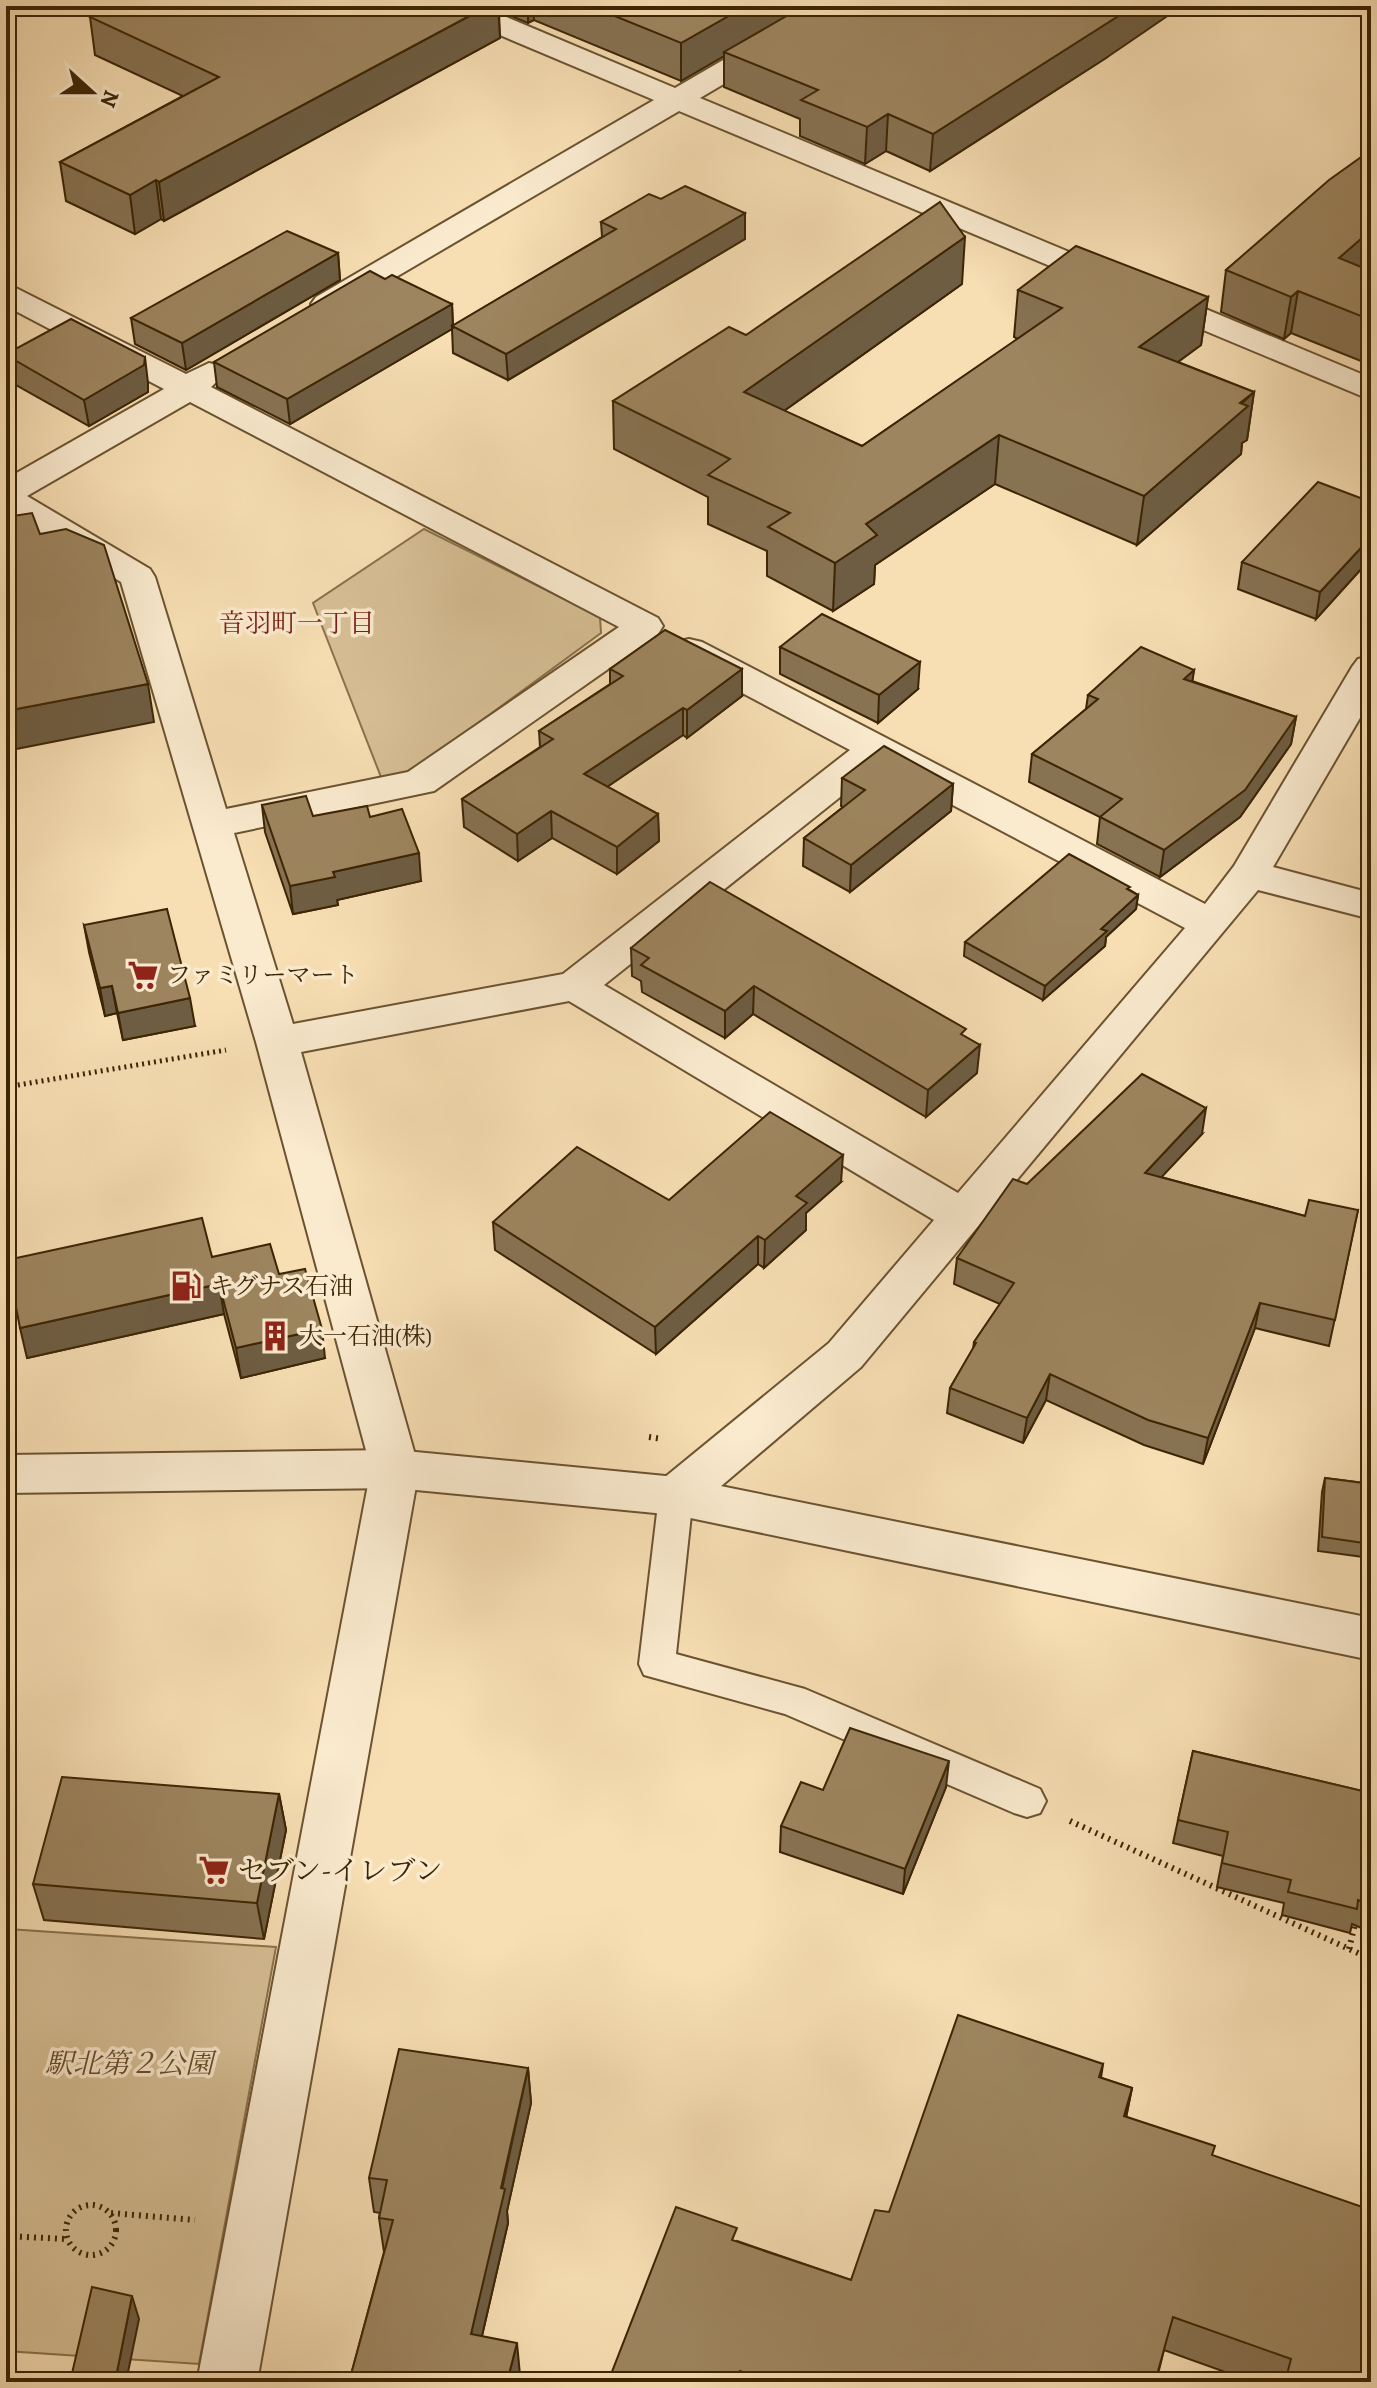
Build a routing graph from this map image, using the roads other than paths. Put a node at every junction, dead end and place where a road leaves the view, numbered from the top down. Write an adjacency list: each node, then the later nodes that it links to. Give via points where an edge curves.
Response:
1 (455, 6): 3 (street)
2 (836, 6): 3 (street)
3 (678, 99): 5 (street); 8 (street)
4 (6, 293): 7 (street)
5 (296, 322)
6 (242, 354): 7 (street)
7 (187, 386): 9 (street); 10 (street)
8 (1371, 390)
9 (6, 496): 13 (street, via 137,577)
10 (645, 626): 12 (street); 13 (street, via 420,782)
11 (1371, 667): 14 (street)
12 (876, 749): 16 (street); 17 (street)
13 (213, 825): 18 (street)
14 (1249, 874): 15 (street); 16 (street)
15 (1371, 906)
16 (1211, 924): 19 (street)
17 (575, 986): 18 (street); 19 (street)
18 (277, 1042): 20 (street)
19 (962, 1216): 22 (street, via 845,1355)
20 (395, 1469): 21 (street); 22 (street); 25 (street)
21 (6, 1474)
22 (676, 1496): 23 (street); 24 (lane, via 657,1664 792,1700)
23 (1371, 1639)
24 (1027, 1801)
25 (227, 2382)

